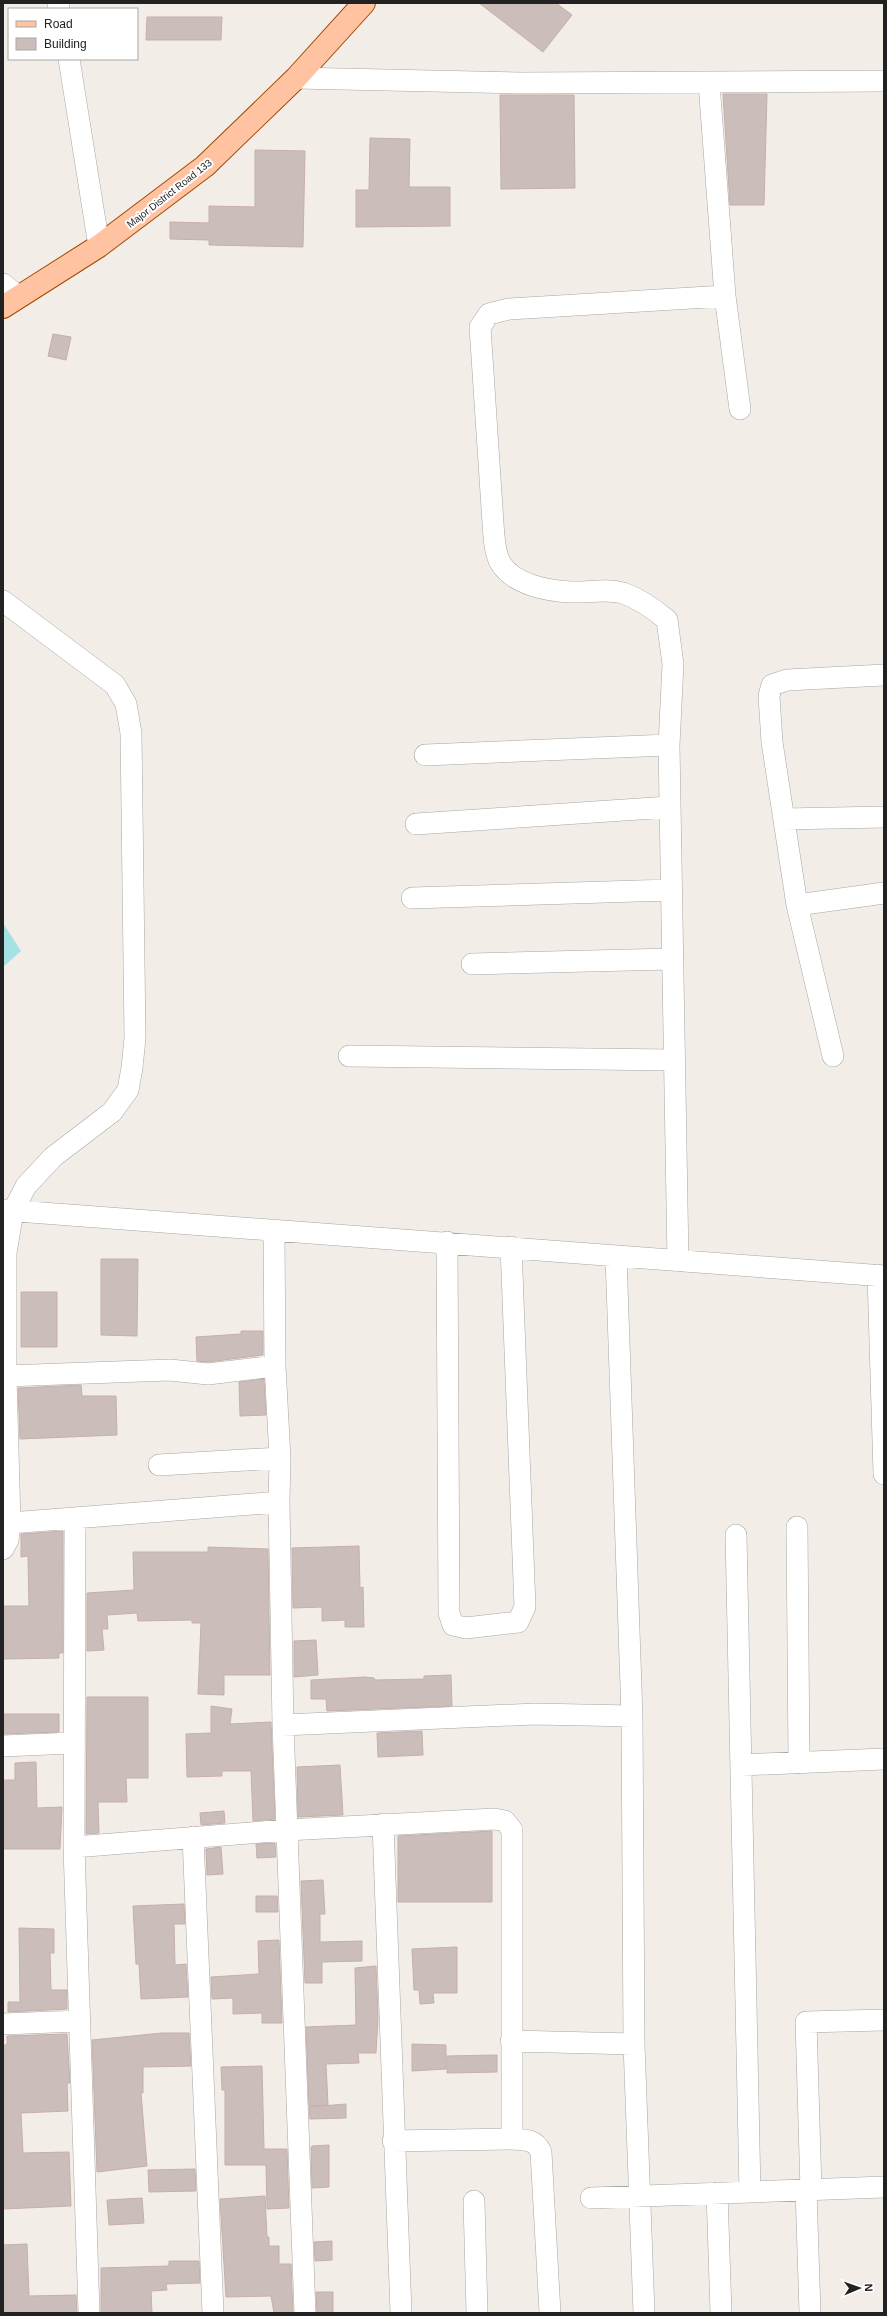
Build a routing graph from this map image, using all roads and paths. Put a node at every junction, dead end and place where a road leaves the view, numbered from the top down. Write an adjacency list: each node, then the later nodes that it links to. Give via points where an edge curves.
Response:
1 (364, 3): 3 (main road, Major District Road 133)
2 (69, 60): 6 (street)
3 (296, 78): 5 (street, via 522,83); 6 (main road, Major District Road 133, via 205,166)
4 (884, 81): 5 (street)
5 (709, 83): 8 (street)
6 (99, 246): 7 (main road, Major District Road 133)
7 (8, 296)
8 (725, 296): 9 (street); 12 (street, via 509,309 489,314 480,327 493,523 496,550 502,565 515,578 540,588 570,592 601,590 622,593 649,605 667,620 673,664)
9 (740, 409)
10 (3, 601): 27 (street, via 115,685 126,704 131,733 134,848 135,1038 128,1090 112,1112 54,1158 26,1186)
11 (884, 675): 16 (street, via 787,680 772,685 769,696 772,742)
12 (669, 745): 13 (street); 14 (street)
13 (425, 755)
14 (669, 806): 17 (street); 18 (street)
15 (884, 817): 16 (street)
16 (784, 819): 21 (street)
17 (416, 824)
18 (670, 890): 20 (street); 22 (street)
19 (884, 893): 21 (street)
20 (412, 898)
21 (797, 905): 25 (street)
22 (671, 959): 23 (street); 26 (street)
23 (472, 964)
24 (348, 1056): 26 (street)
25 (833, 1056)
26 (674, 1060): 32 (street)
27 (8, 1211): 28 (street); 35 (street)
28 (274, 1231): 29 (street); 34 (street)
29 (447, 1242): 30 (street); 30 (street, via 449,1613 453,1625 466,1628 518,1622 525,1607)
30 (511, 1247): 31 (street)
31 (616, 1256): 32 (street); 45 (street)
32 (678, 1261): 33 (street)
33 (881, 1275): 38 (street)
34 (275, 1366): 35 (street, via 208,1374 170,1370); 36 (street)
35 (6, 1376): 41 (street)
36 (280, 1458): 37 (street); 39 (street)
37 (159, 1465)
38 (884, 1474)
39 (279, 1502): 40 (street); 46 (street)
40 (74, 1519): 41 (street); 47 (street)
41 (10, 1523): 44 (street, via 8,1540)
42 (797, 1527): 50 (street)
43 (736, 1535): 51 (street)
44 (3, 1549)
45 (632, 1716): 46 (street, via 534,1714); 60 (street)
46 (283, 1725): 53 (street)
47 (73, 1743): 48 (street); 55 (street)
48 (3, 1746)
49 (884, 1759): 50 (street)
50 (799, 1763): 51 (street)
51 (741, 1765): 65 (street)
52 (383, 1824): 53 (street); 59 (street, via 494,1819 505,1821 512,1830); 62 (street)
53 (287, 1830): 54 (street); 72 (street)
54 (193, 1837): 55 (street); 71 (street)
55 (74, 1846): 57 (street)
56 (884, 2020): 64 (street, via 806,2022)
57 (79, 2021): 58 (street); 70 (street)
58 (3, 2024)
59 (511, 2041): 60 (street); 61 (street)
60 (634, 2044): 67 (street)
61 (512, 2139): 62 (street); 75 (street, via 530,2140 537,2144 541,2152)
62 (393, 2141): 73 (street)
63 (884, 2187): 64 (street)
64 (809, 2190): 65 (street); 78 (street)
65 (750, 2192): 66 (street)
66 (717, 2193): 67 (street); 77 (street)
67 (640, 2195): 68 (street); 76 (street)
68 (592, 2198)
69 (474, 2201): 74 (street)
70 (89, 2313)
71 (213, 2313)
72 (305, 2313)
73 (401, 2313)
74 (477, 2313)
75 (550, 2313)
76 (644, 2313)
77 (721, 2313)
78 (810, 2313)

